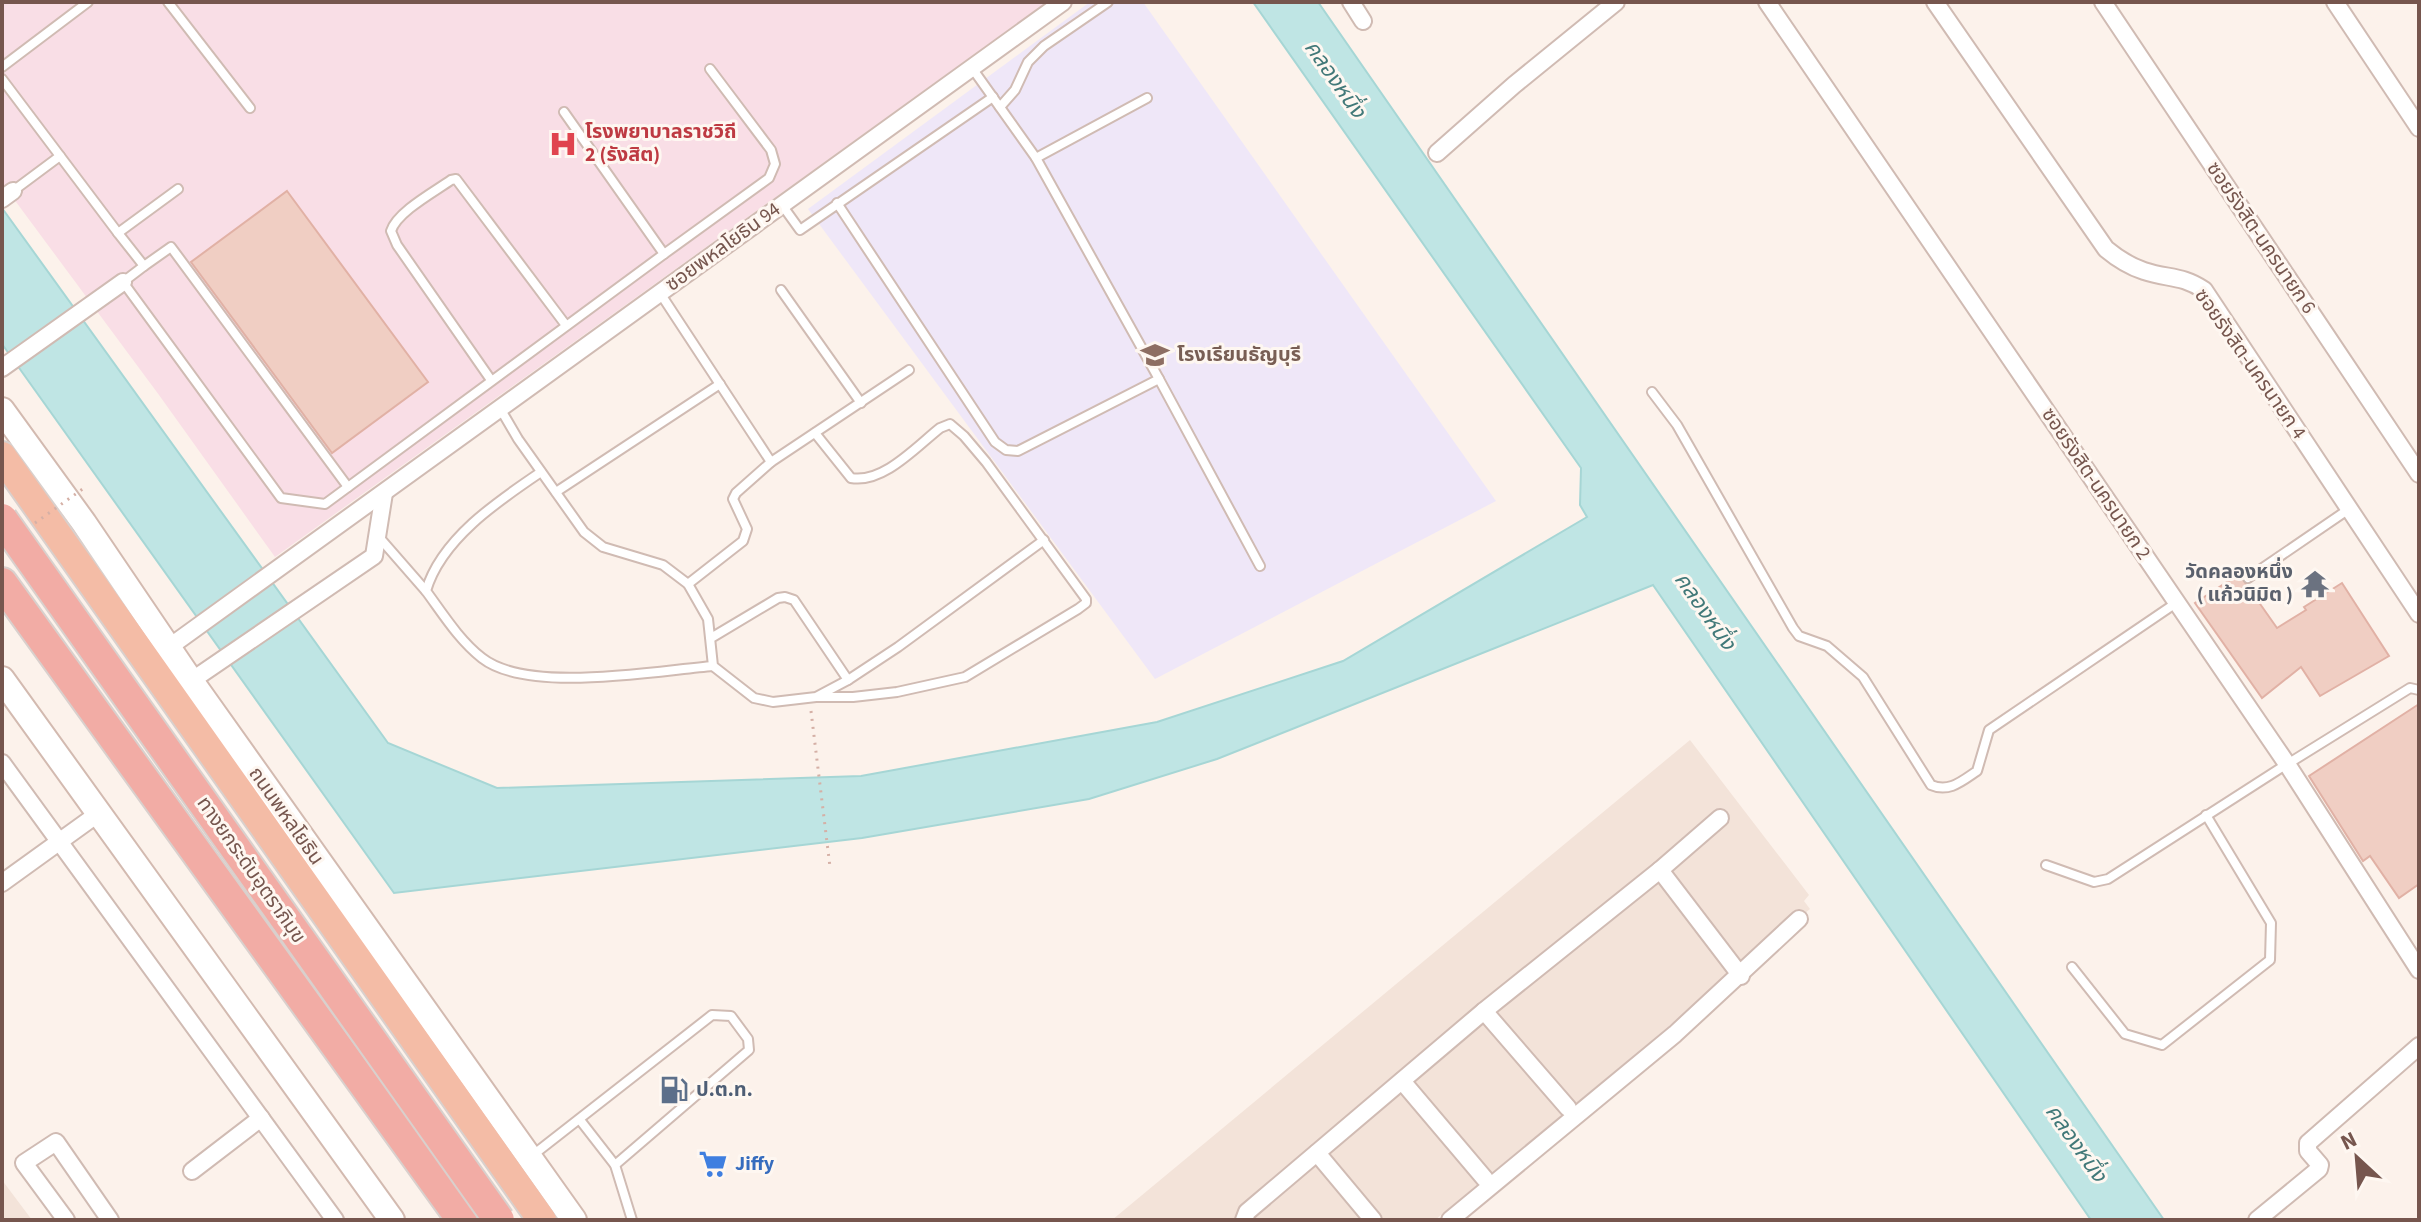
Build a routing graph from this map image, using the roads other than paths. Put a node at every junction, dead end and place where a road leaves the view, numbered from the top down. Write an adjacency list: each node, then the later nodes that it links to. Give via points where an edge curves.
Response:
1 (88, 2): 12 (lane)
2 (168, 2): 19 (lane)
3 (1063, 2): 13 (street, ซอยพหลโยธิน 94)
4 (1108, 2): 18 (lane, via 1044,46)
5 (1351, 2): 11 (street)
6 (1616, 2): 22 (street)
7 (1767, 2): 64 (street, ซอยรังสิต-นครนายก 2)
8 (1935, 2): 55 (street, ซอยรังสิต-นครนายก 4, via 2106,249 2123,262 2178,276 2204,290)
9 (2103, 2): 50 (street, ซอยรังสิต-นครนายก 6)
10 (2335, 2): 21 (street)
11 (1363, 21)
12 (2, 67)
13 (972, 68): 16 (lane); 28 (street, ซอยพหลโยธิน 94)
14 (710, 69): 30 (lane, via 771,150 775,164 769,178)
15 (2, 79): 23 (lane)
16 (993, 97): 18 (lane); 27 (lane)
17 (1147, 98): 24 (lane)
18 (1000, 107): 24 (lane)
19 (250, 108)
20 (564, 112): 30 (lane)
21 (2419, 128)
22 (1437, 153)
23 (60, 156): 26 (lane); 29 (lane)
24 (1036, 158): 38 (lane)
25 (178, 189): 29 (lane)
26 (8, 195)
27 (837, 203): 28 (lane, via 800,230); 38 (lane, via 995,442 1006,450 1018,451)
28 (782, 205): 34 (street, ซอยพหลโยธิน 94)
29 (118, 233): 31 (lane)
30 (664, 254): 35 (lane)
31 (144, 266): 32 (lane); 51 (lane, via 171,247)
32 (123, 282): 36 (street); 51 (lane, via 281,498 325,504)
33 (781, 290): 42 (lane)
34 (660, 293): 40 (lane); 44 (street, ซอยพหลโยธิน 94)
35 (565, 324): 39 (lane); 39 (lane, via 456,179 402,215 391,231 397,245)
36 (2, 368)
37 (909, 370): 42 (lane)
38 (1159, 379): 59 (lane)
39 (491, 380): 51 (lane)
40 (720, 384): 48 (lane); 53 (lane)
41 (1652, 392): 64 (lane, via 1677,425 1793,628 1799,636 1827,646 1863,677 1931,785 1940,789 1977,771 1989,730)
42 (861, 403): 45 (lane)
43 (2, 410): 67 (main road, ถนนพหลโยธิน)
44 (501, 410): 49 (lane); 54 (street, ซอยพหลโยธิน 94)
45 (815, 433): 48 (lane); 58 (lane, via 851,478 862,480 950,424 986,462)
46 (2, 438): 52 (highway)
47 (2, 456): 52 (highway, ถนนพหลโยธิน)
48 (771, 462): 61 (lane, via 733,499 747,529 743,541)
49 (541, 472): 53 (lane); 63 (lane, via 496,502 443,554)
50 (2419, 474)
51 (348, 487)
52 (28, 492): 104 (highway, ถนนพหลโยธิน)
53 (556, 492): 61 (lane, via 584,532 603,547 652,559)
54 (384, 493): 57 (street); 67 (street, ซอยพหลโยธิน 94)
55 (2349, 509): 60 (lane); 65 (street, ซอยรังสิต-นครนายก 4)
56 (14, 524): 103 (highway, ทางยกระดับอุตราภิมุข, bridge)
57 (377, 535): 63 (lane); 71 (street, via 374,556)
58 (1044, 540): 70 (lane); 73 (lane, via 1086,599 1078,609 946,684)
59 (1260, 566)
60 (2248, 578)
61 (688, 584): 66 (lane, via 708,619)
62 (2, 586): 102 (highway, ทางยกระดับอุตราภิมุข)
63 (426, 591): 68 (lane, via 482,657 515,674 564,679)
64 (2177, 602): 74 (street, ซอยรังสิต-นครนายก 2)
65 (2419, 614)
66 (711, 638): 68 (lane); 70 (lane, via 785,597 794,600)
67 (168, 648): 71 (main road, ถนนพหลโยธิน)
68 (713, 666): 73 (lane, via 754,698)
69 (2, 679): 76 (main road)
70 (848, 680): 73 (lane)
71 (191, 681): 94 (main road, ถนนพหลโยธิน)
72 (2419, 690): 74 (lane, via 2410,688)
73 (813, 698)
74 (2290, 762): 77 (lane); 85 (street, ซอยรังสิต-นครนายก 2)
75 (2, 763): 79 (street)
76 (99, 813): 79 (street); 101 (main road)
77 (2206, 815): 80 (lane, via 2108,879 2094,882); 84 (lane, via 2271,923 2270,960 2162,1045 2125,1034)
78 (1720, 818): 81 (street)
79 (60, 842): 82 (street); 91 (street)
80 (2046, 865)
81 (1660, 870): 86 (street); 87 (street)
82 (2, 883)
83 (1799, 919): 86 (street)
84 (2072, 967)
85 (2419, 970)
86 (1741, 976): 109 (street)
87 (1484, 1011): 89 (street); 90 (street)
88 (2419, 1046): 110 (street, via 2308,1143 2319,1169)
89 (1402, 1081): 93 (street); 97 (street)
90 (1568, 1108)
91 (261, 1118): 96 (street); 100 (street)
92 (580, 1120): 94 (lane); 95 (lane); 95 (lane, via 712,1015 731,1016 748,1039 749,1050)
93 (1317, 1153): 107 (street); 108 (street)
94 (531, 1157): 105 (main road, ถนนพหลโยธิน)
95 (615, 1165): 106 (lane)
96 (192, 1171)
97 (1485, 1179)
98 (66, 1220): 99 (street, via 24,1163 56,1142)
99 (110, 1220)
100 (335, 1220)
101 (392, 1220)
102 (460, 1220)
103 (499, 1220)
104 (542, 1220)
105 (574, 1220)
106 (632, 1220)
107 (1244, 1220)
108 (1373, 1220)
109 (1450, 1220)
110 (2257, 1220)

